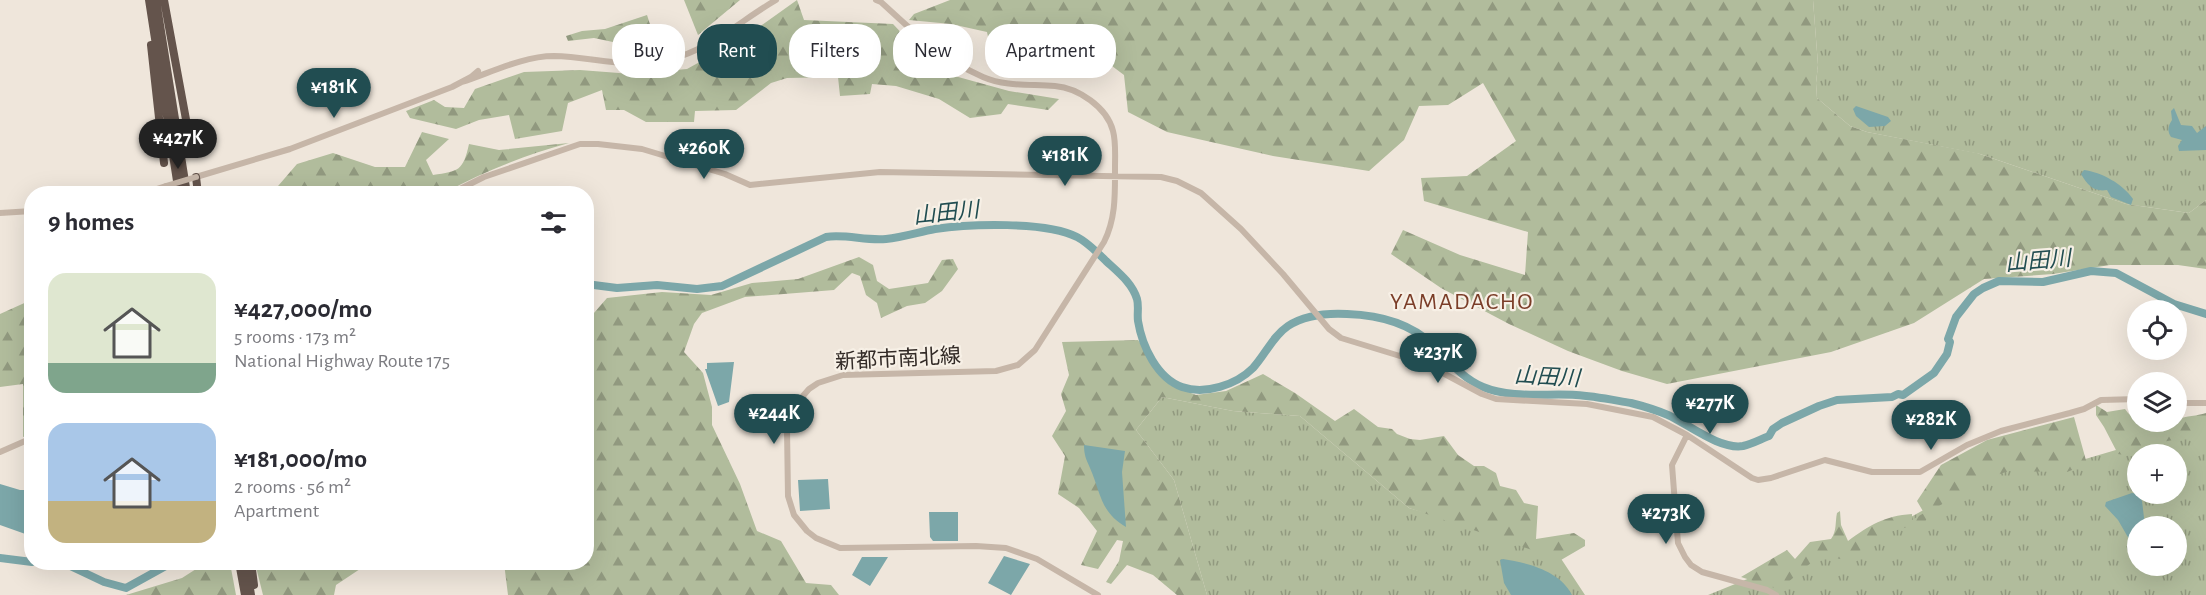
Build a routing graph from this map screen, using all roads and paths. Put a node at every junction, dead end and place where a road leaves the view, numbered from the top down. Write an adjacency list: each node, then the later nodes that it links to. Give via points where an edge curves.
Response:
1 (147, 0): 9 (highway); 13 (highway)
2 (156, 0): 14 (highway)
3 (164, 0): 8 (highway)
4 (776, 0): 7 (street, via 711,43 668,60 640,64 552,56)
5 (876, 0): 10 (street, 新都市南北線, via 938,53 986,78 1057,86 1091,100 1106,114 1113,130)
6 (478, 71): 7 (street)
7 (462, 82): 11 (street, via 290,149)
8 (192, 152)
9 (164, 163)
10 (1115, 176): 16 (street, via 880,172 750,185 642,149 580,144); 22 (street, via 1177,180 1200,193 1241,229 1322,322 1341,338 1426,364 1496,399 1614,408 1653,417); 31 (street, 新都市南北線, via 1115,210 1104,242 1035,350 1018,365 996,371 829,378 809,389 796,404 786,438 794,515 807,531 828,545 851,549 1006,548 1037,559)
11 (196, 177): 12 (street, bridge); 15 (highway)
12 (176, 186)
13 (178, 186)
14 (186, 186)
15 (197, 186)
16 (466, 186)
17 (24, 212): 18 (street)
18 (0, 213)
19 (2127, 399): 22 (street, via 2100,400 2070,413 2001,431 1920,472 1908,473 1872,472 1825,460 1758,480)
20 (2187, 403): 21 (street)
21 (2206, 403)
22 (1688, 435): 32 (street, via 1672,465 1678,543 1685,558 1702,572)
23 (24, 442): 24 (street)
24 (0, 452)
25 (240, 570): 28 (highway)
26 (247, 570): 29 (highway)
27 (252, 570): 30 (highway)
28 (245, 595)
29 (251, 595)
30 (256, 595)
31 (1098, 595)
32 (1776, 595)

